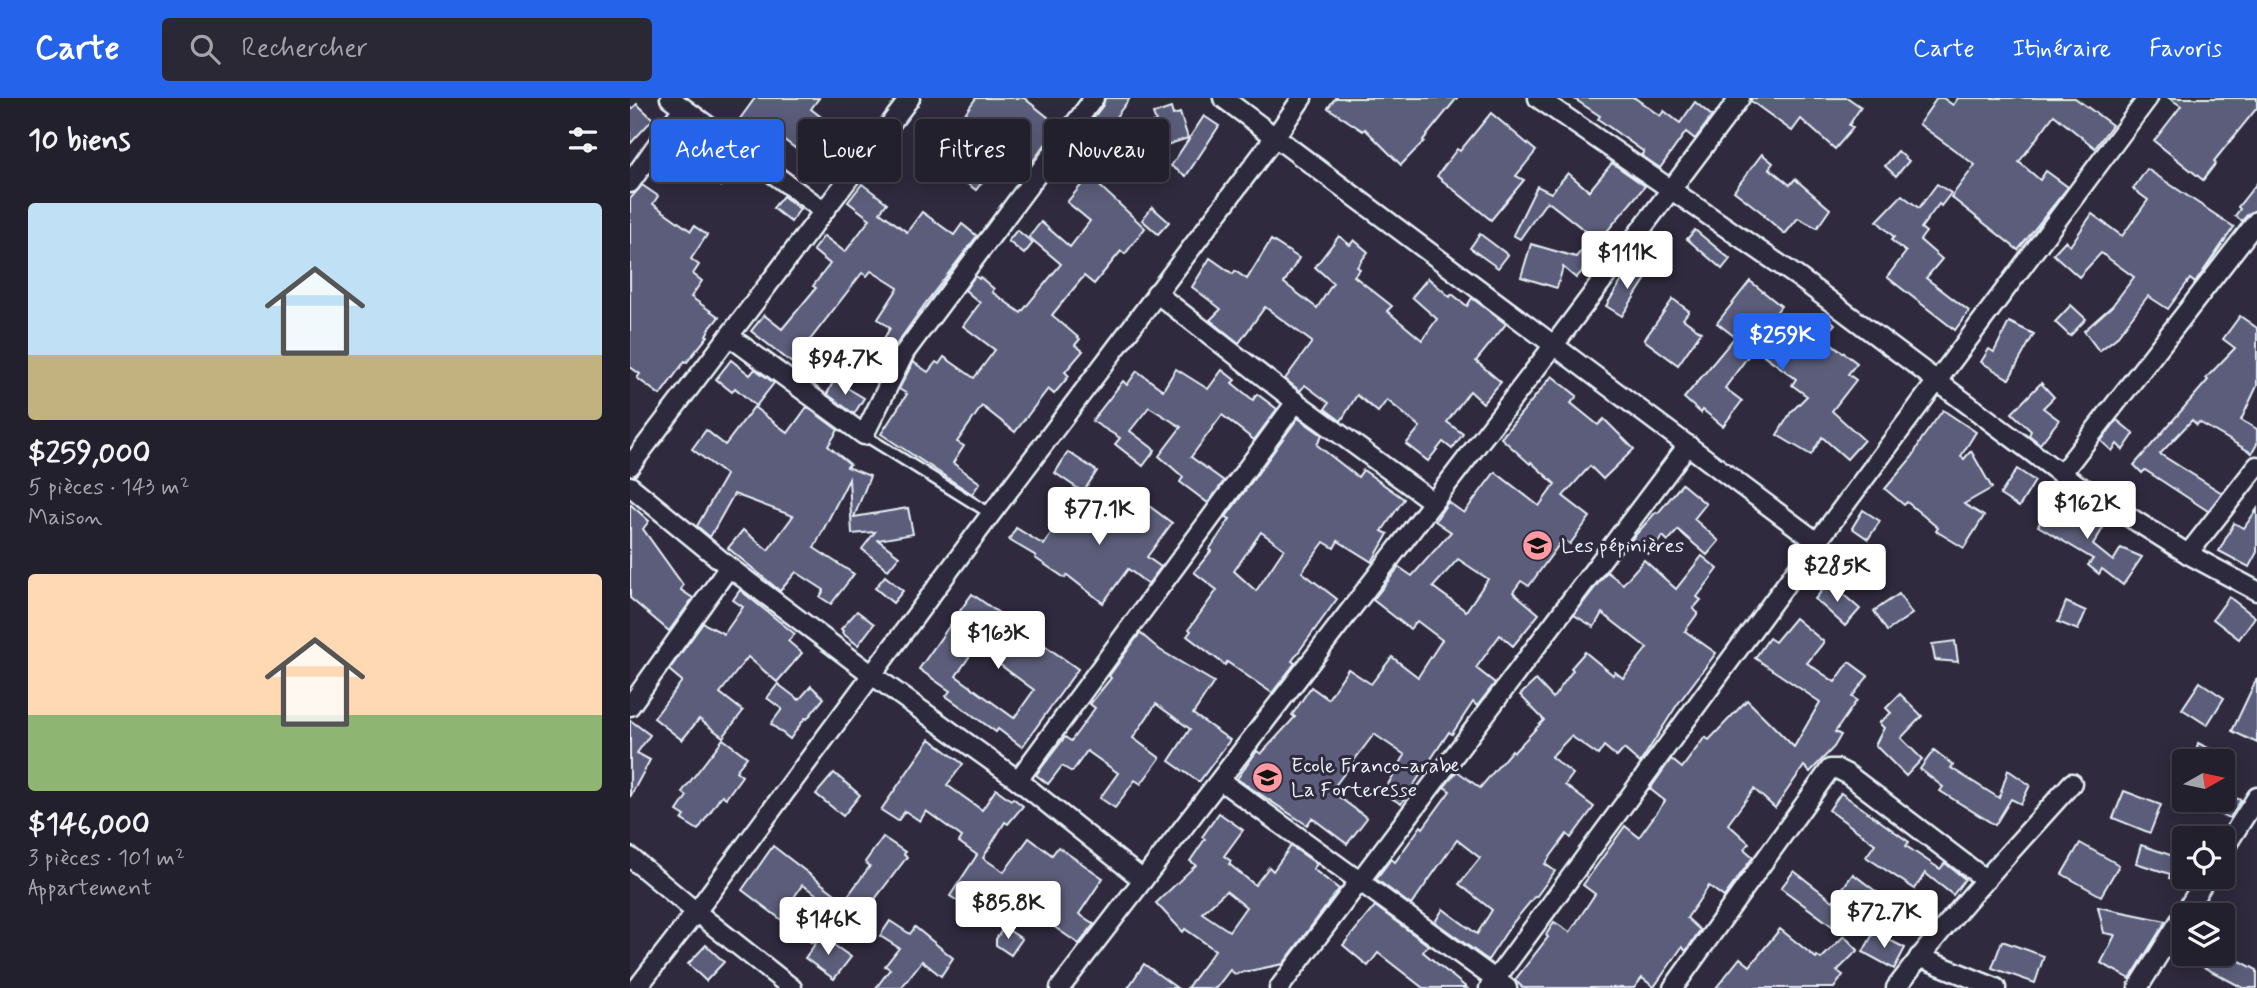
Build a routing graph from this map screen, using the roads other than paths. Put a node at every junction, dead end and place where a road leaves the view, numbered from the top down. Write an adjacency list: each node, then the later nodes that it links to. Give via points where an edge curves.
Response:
1 (910, 98): 12 (street)
2 (1094, 98): 19 (street, via 905,352)
3 (1223, 98): 9 (street)
4 (1302, 98): 9 (street)
5 (1538, 98): 11 (street)
6 (1740, 98): 11 (street)
7 (2148, 98): 17 (street)
8 (677, 103): 10 (street); 12 (street)
9 (1275, 137): 14 (street); 16 (street)
10 (630, 183)
11 (1671, 189): 16 (street); 17 (street)
12 (824, 211): 15 (street)
13 (2257, 221): 23 (street)
14 (1156, 293): 18 (street); 26 (street)
15 (729, 336): 19 (street); 21 (street)
16 (1554, 345): 20 (street); 25 (street)
17 (1937, 381): 23 (street); 27 (street)
18 (1296, 402): 25 (street); 33 (street)
19 (864, 435): 26 (lane)
20 (1688, 445): 27 (street); 41 (street)
21 (630, 465)
22 (2257, 466): 28 (street)
23 (2061, 474): 28 (street)
24 (630, 486): 29 (street)
25 (1433, 502): 34 (street)
26 (991, 514): 31 (street)
27 (1817, 542): 45 (street)
28 (2188, 554): 30 (street)
29 (729, 566): 31 (street); 32 (street)
30 (2257, 591)
31 (871, 674): 33 (street); 43 (street)
32 (630, 706)
33 (1018, 780): 39 (street)
34 (1221, 781): 39 (street); 41 (street)
35 (2072, 783): 40 (street)
36 (2257, 797): 37 (street)
37 (2235, 832)
38 (630, 857): 43 (street)
39 (1143, 880): 48 (street)
40 (1986, 880): 44 (street); 50 (street, via 1847,774 1830,769)
41 (1360, 883): 45 (street); 49 (street)
42 (2200, 889): 53 (street)
43 (696, 912): 46 (street); 47 (street)
44 (1920, 957): 51 (street); 52 (street)
45 (1497, 985)
46 (637, 988)
47 (792, 988)
48 (1060, 988)
49 (1279, 988)
50 (1673, 988)
51 (1896, 988)
52 (1996, 988)
53 (2138, 988)

